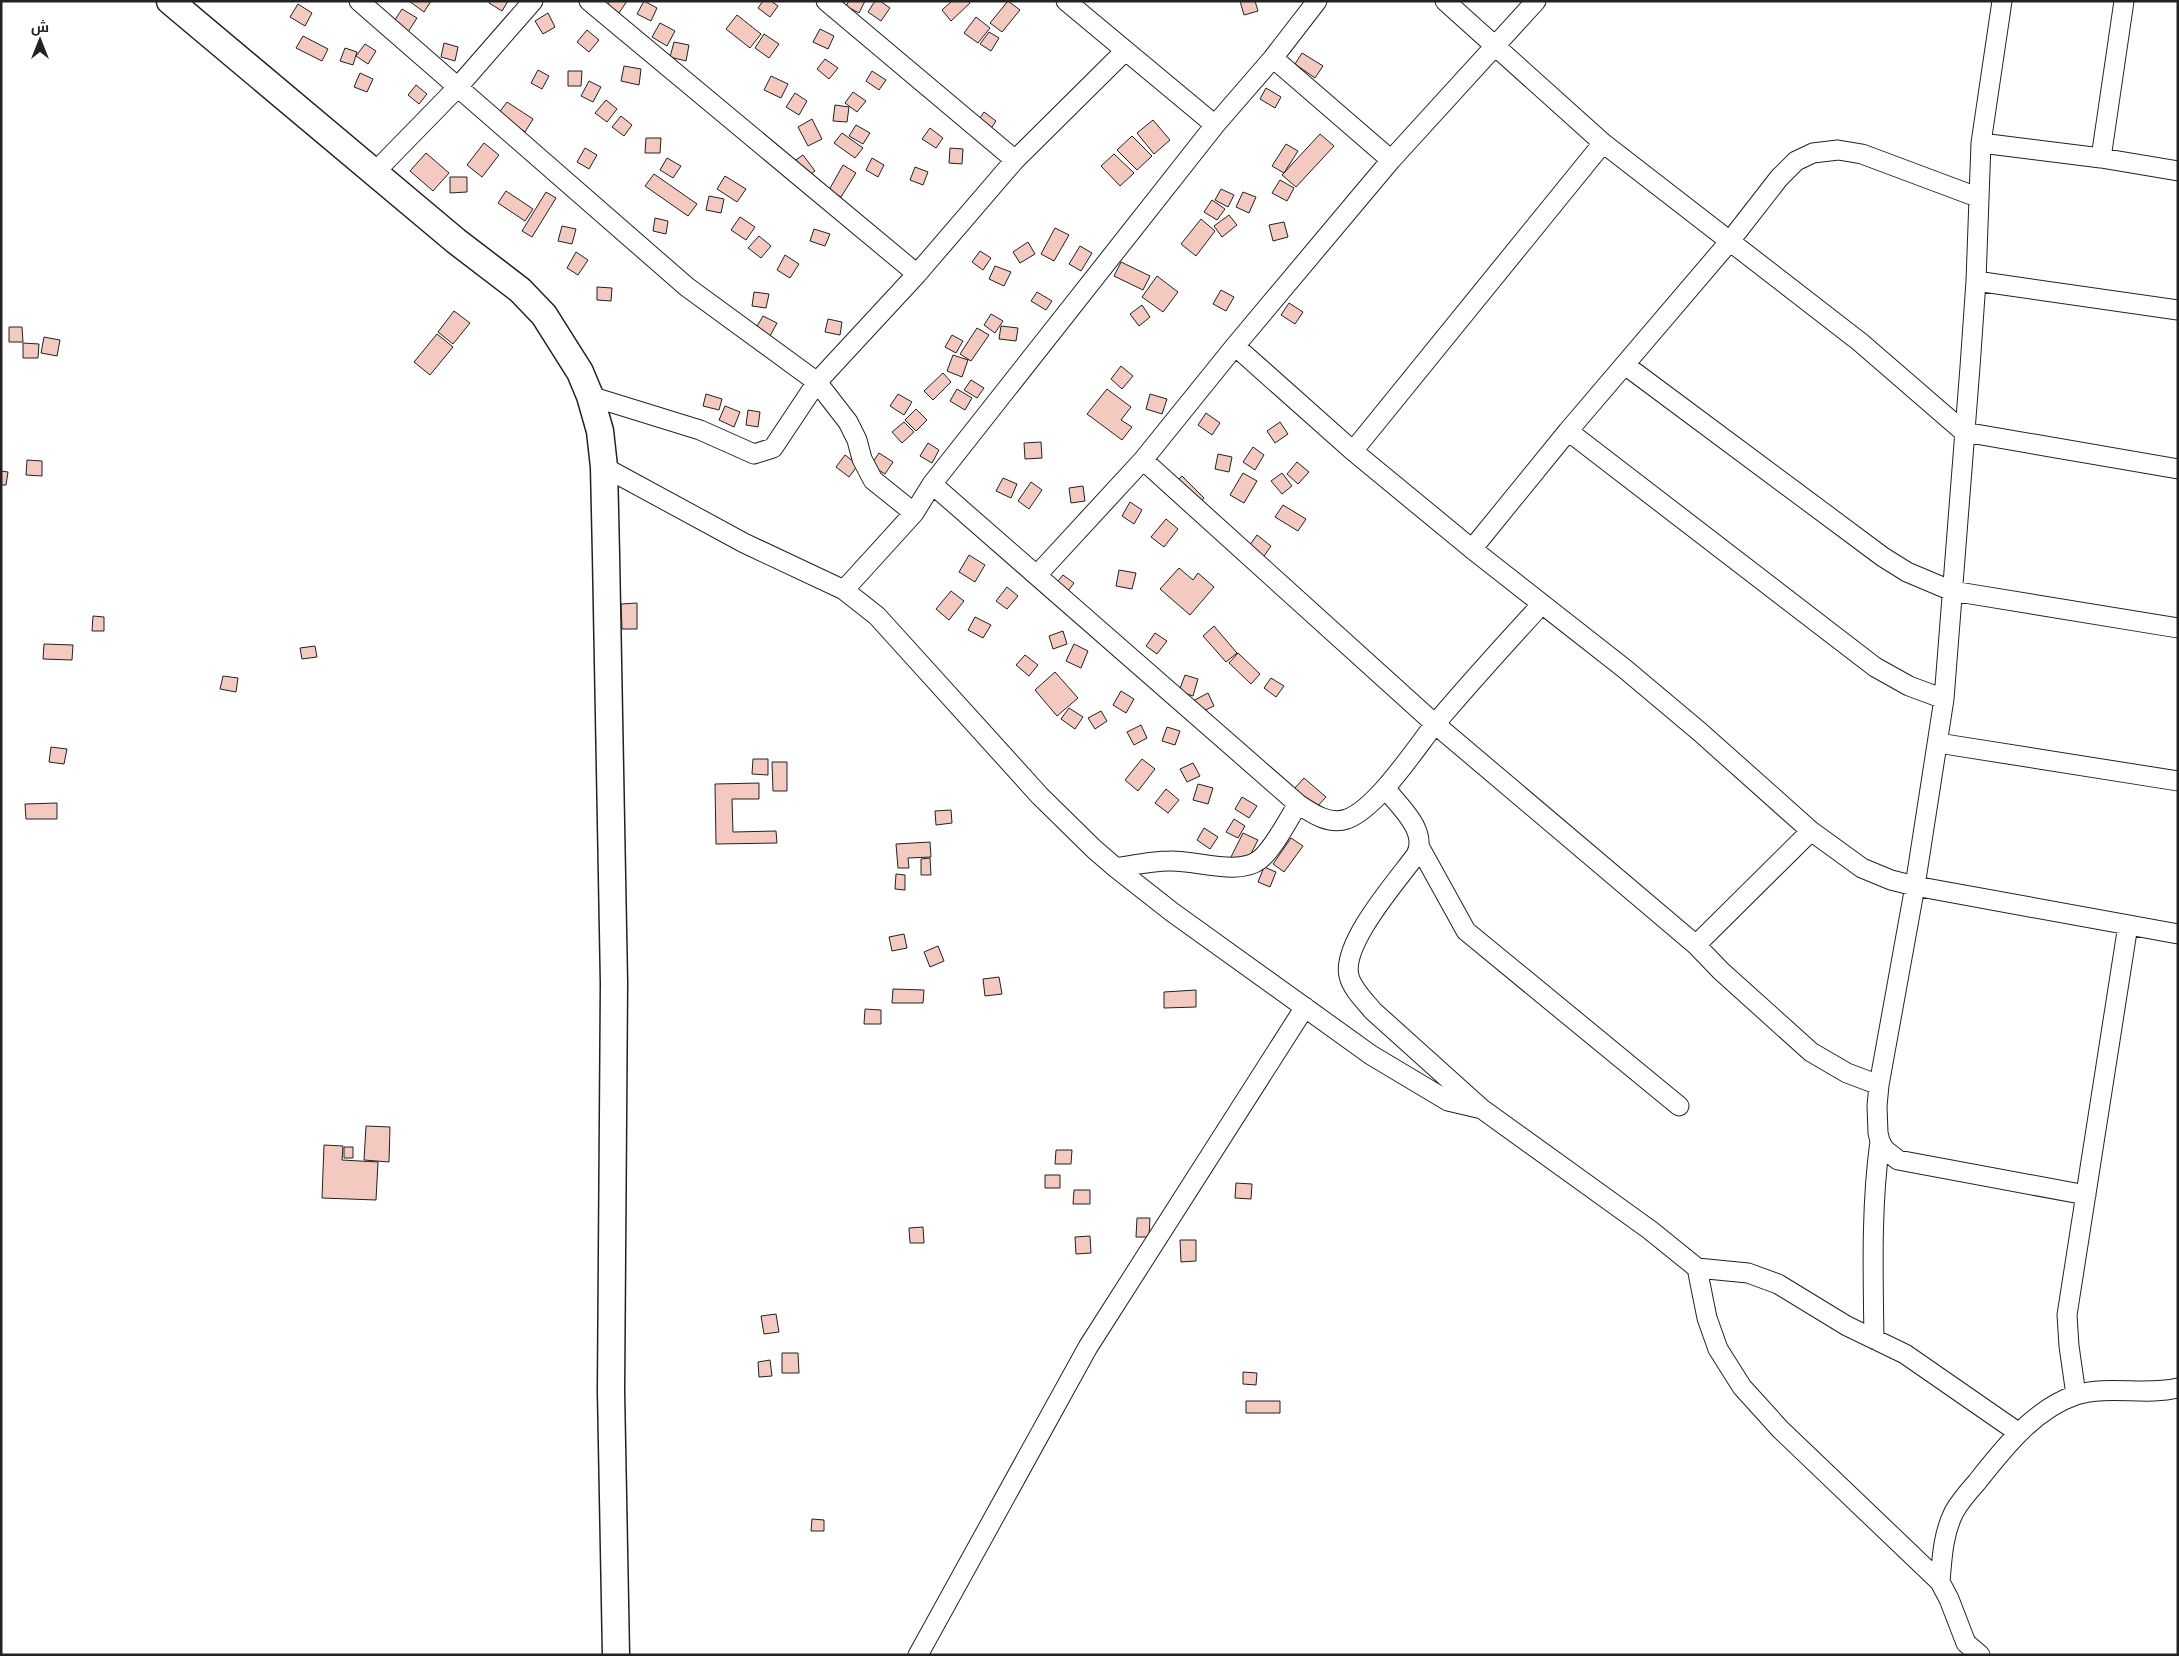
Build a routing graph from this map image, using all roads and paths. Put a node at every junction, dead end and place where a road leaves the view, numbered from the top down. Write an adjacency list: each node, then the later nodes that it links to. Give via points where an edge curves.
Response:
1 (170, 1): 23 (main road)
2 (358, 1): 15 (street)
3 (533, 1): 15 (street)
4 (589, 1): 26 (street)
5 (826, 1): 20 (street)
6 (1066, 1): 13 (street)
7 (1317, 1): 14 (street)
8 (1536, 1): 12 (street)
9 (2002, 1): 18 (street)
10 (2124, 1): 19 (street)
11 (1446, 2): 12 (street)
12 (1493, 46): 17 (street); 21 (street)
13 (1125, 51): 16 (street); 20 (street)
14 (1273, 58): 16 (street); 21 (street)
15 (457, 88): 23 (street); 31 (street, via 687,287)
16 (1215, 125): 39 (street)
17 (1603, 143): 25 (street); 35 (street)
18 (1981, 143): 19 (street); 24 (street)
19 (2101, 158): 22 (street)
20 (1015, 160): 26 (street)
21 (1391, 160): 29 (street)
22 (2178, 171)
23 (374, 173): 32 (main road, via 520,290 544,315 580,372)
24 (1977, 197): 25 (street, via 1862,154 1838,150 1813,153 1796,161 1779,178); 27 (street)
25 (1730, 241): 30 (street); 34 (street, via 1860,342)
26 (917, 274): 31 (street)
27 (1976, 280): 28 (street); 34 (street)
28 (2178, 310)
29 (1235, 346): 35 (street); 36 (street)
30 (1624, 365): 33 (street); 44 (street, via 1883,557 1907,572)
31 (817, 382): 32 (street, via 773,448 754,454 700,430); 40 (street, via 848,422 874,480)
32 (590, 396): 37 (main road, via 600,431)
33 (1568, 431): 41 (street); 47 (street, via 1875,668)
34 (1964, 432): 38 (street); 44 (street)
35 (1352, 451): 41 (street)
36 (1143, 460): 42 (street); 48 (street)
37 (604, 467): 43 (street, via 744,542); 73 (main road, via 614,983 611,1392)
38 (2178, 469)
39 (932, 484): 40 (street); 42 (street)
40 (914, 513): 43 (street)
41 (1472, 549): 45 (street)
42 (1037, 575): 52 (street)
43 (844, 590): 55 (street, via 877,616 1047,803)
44 (1952, 590): 46 (street); 47 (street)
45 (1542, 604): 48 (street); 53 (street, via 1700,732)
46 (2178, 628)
47 (1944, 699): 49 (street)
48 (1435, 724): 51 (street); 59 (street)
49 (1938, 743): 50 (street); 56 (street)
50 (2178, 780)
51 (1384, 788): 52 (street, via 1358,812 1339,820 1325,819); 54 (street, via 1415,827)
52 (1298, 804): 55 (street, via 1267,852 1251,865 1230,867 1168,861)
53 (1812, 831): 56 (street, via 1862,868); 59 (street)
54 (1420, 846): 62 (street, via 1466,930); 63 (street, via 1355,941 1349,959 1349,976 1373,1010)
55 (1116, 868): 60 (street)
56 (1915, 886): 57 (street); 61 (street)
57 (2128, 926): 58 (street); 65 (street)
58 (2178, 934)
59 (1696, 945): 61 (street, via 1812,1052 1847,1073)
60 (1305, 1007): 63 (street, via 1371,1055 1418,1084 1448,1101); 74 (street, via 1088,1347)
61 (1879, 1085): 64 (street, via 1877,1123)
62 (1679, 1106)
63 (1482, 1109): 66 (street, via 1650,1230)
64 (1880, 1141): 65 (street, via 1889,1154 1908,1163); 67 (street, via 1872,1229)
65 (2086, 1195): 69 (street, via 2067,1315)
66 (1697, 1268): 67 (street, via 1748,1273 1764,1278); 71 (street, via 1707,1318 1718,1349 1742,1387 1780,1429)
67 (1874, 1339): 70 (street, via 1906,1354)
68 (2178, 1388): 69 (street)
69 (2076, 1395): 70 (street, via 2049,1408)
70 (2019, 1433): 71 (street, via 1954,1512 1944,1538)
71 (1940, 1582): 72 (street)
72 (1967, 1651)
73 (616, 1655)
74 (918, 1655)

